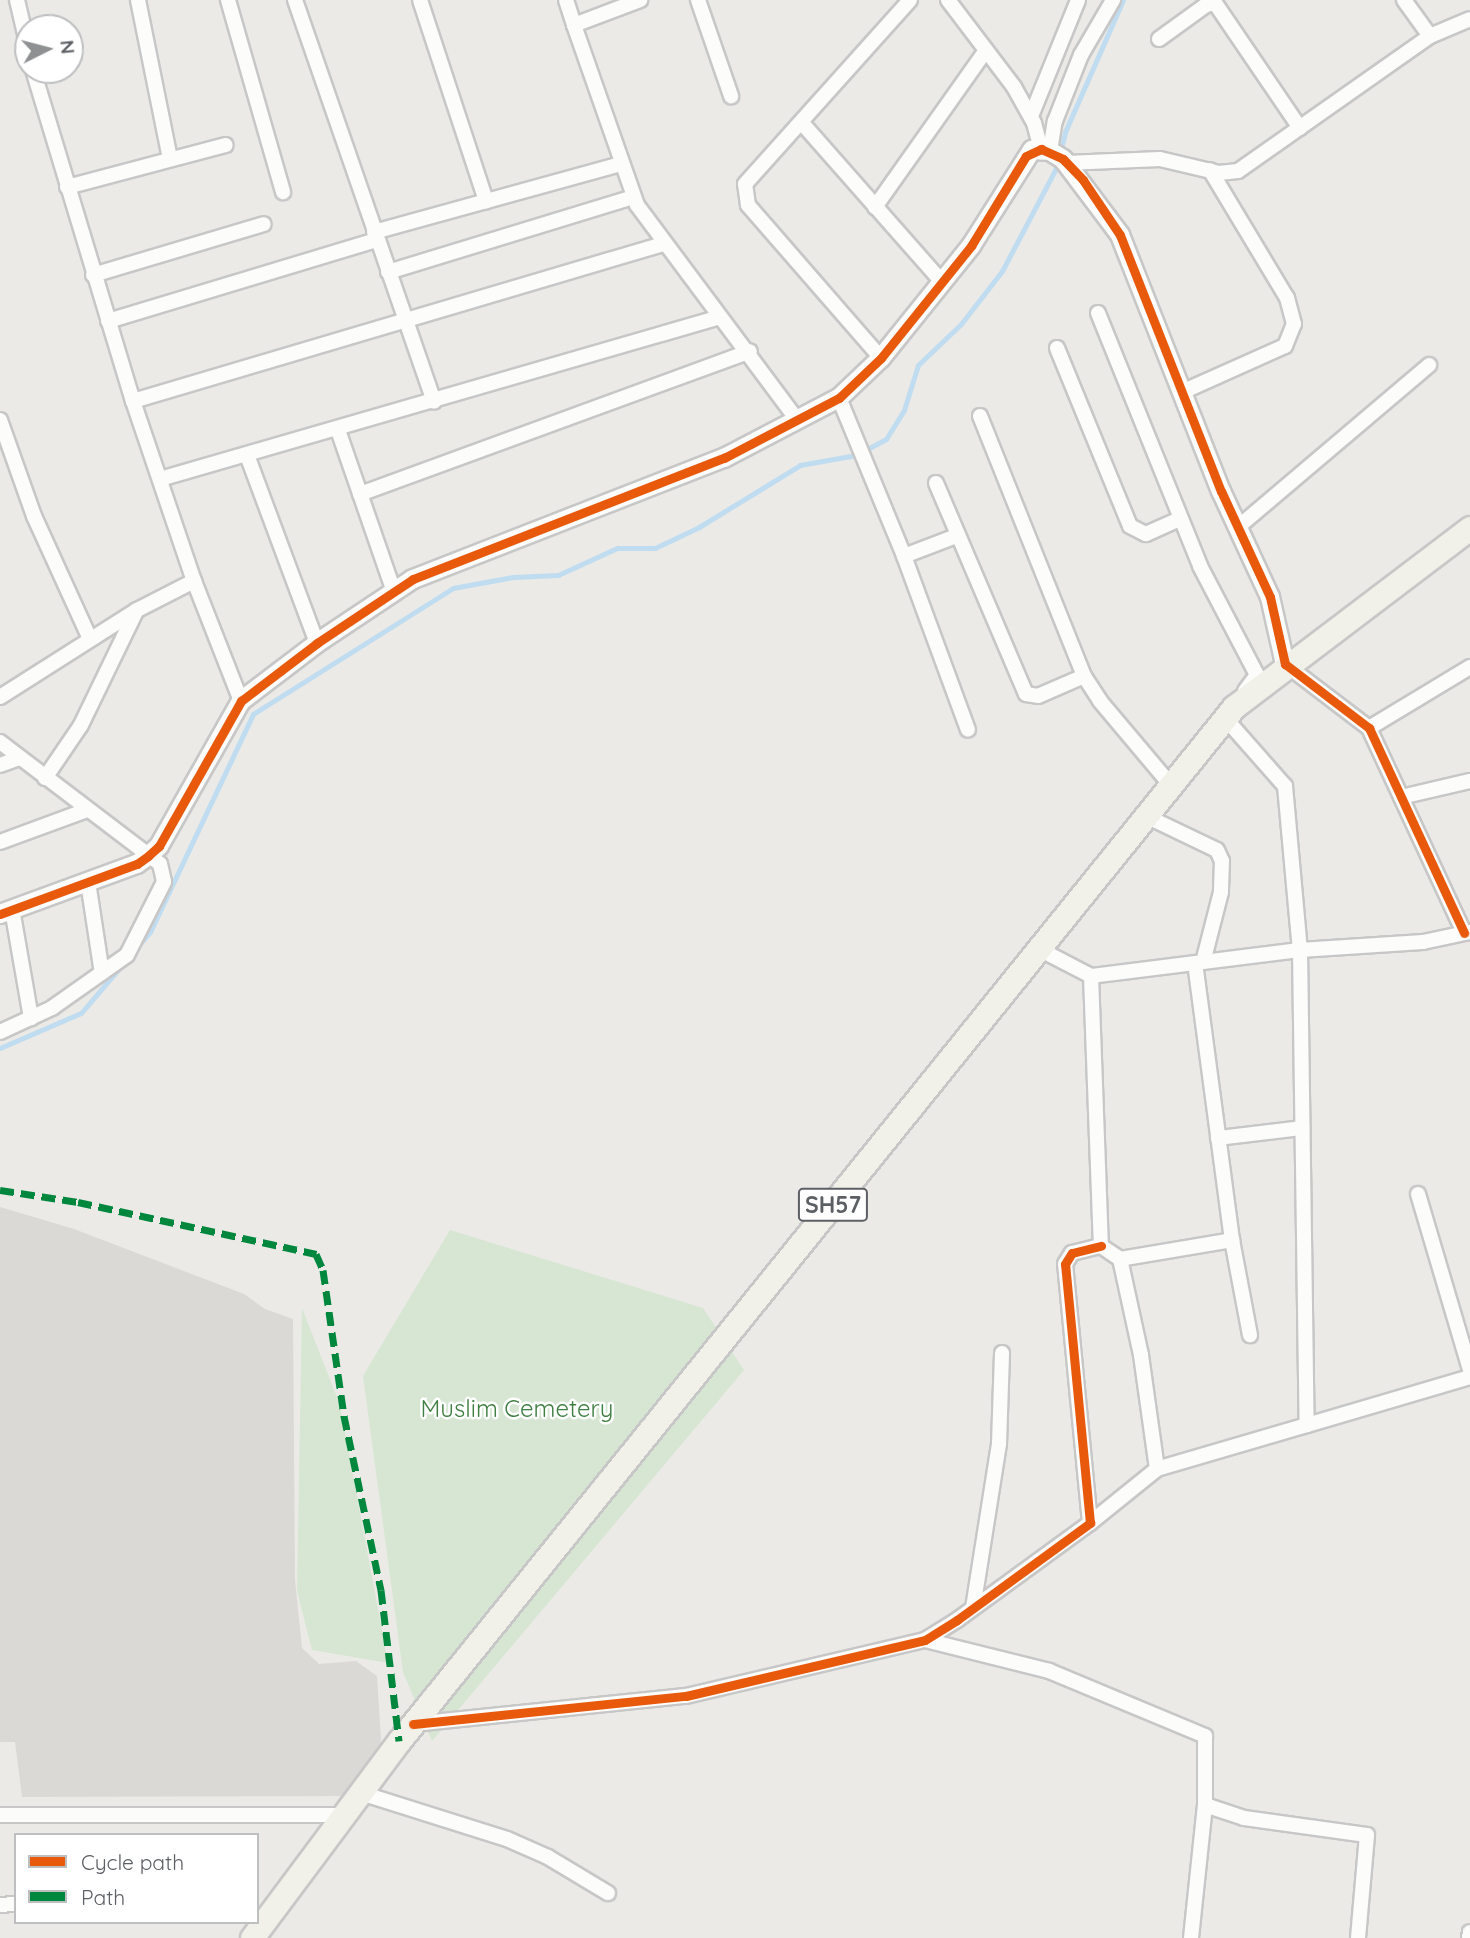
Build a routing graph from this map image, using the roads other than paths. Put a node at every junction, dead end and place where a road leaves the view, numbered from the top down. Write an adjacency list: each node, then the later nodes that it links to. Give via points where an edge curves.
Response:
1 (138, 0): 25 (street)
2 (228, 0): 29 (street)
3 (295, 0): 34 (street)
4 (420, 0): 31 (street)
5 (565, 0): 14 (street)
6 (640, 0): 14 (street)
7 (698, 0): 19 (street)
8 (910, 0): 21 (street)
9 (948, 0): 17 (street)
10 (1078, 0): 20 (street)
11 (1113, 0): 24 (street, via 1081,55 1055,121)
12 (1404, 0): 15 (street)
13 (1470, 19): 15 (street)
14 (574, 25): 26 (street)
15 (1430, 36): 22 (street)
16 (1159, 40): 22 (street, via 1206,5 1216,4)
17 (986, 50): 20 (street); 32 (street)
18 (37, 84): 28 (street)
19 (731, 96)
20 (1031, 116): 24 (street)
21 (802, 123): 32 (street); 45 (street, via 748,177 748,205)
22 (1300, 128): 27 (street, via 1238,171)
23 (226, 145): 25 (street)
24 (1055, 155): 27 (street, via 1160,159); 38 (street, via 1026,156 971,246); 47 (street, via 1120,235)
25 (170, 159): 28 (street)
26 (621, 164): 30 (street); 31 (street)
27 (1210, 170): 47 (street, via 1287,298 1294,324 1285,346)
28 (67, 187): 37 (street)
29 (284, 192)
30 (634, 197): 35 (street); 36 (street)
31 (486, 201): 34 (street)
32 (875, 206): 38 (street)
33 (264, 223): 37 (street)
34 (375, 236): 36 (street); 41 (street)
35 (663, 244): 40 (street); 42 (street)
36 (388, 272): 42 (street)
37 (93, 275): 41 (street)
38 (942, 282): 45 (street)
39 (1098, 313): 59 (street)
40 (720, 317): 44 (street); 50 (street)
41 (108, 321): 49 (street)
42 (406, 321): 49 (street); 50 (street)
43 (1057, 348): 59 (street, via 1130,526 1146,534)
44 (750, 351): 53 (street); 58 (street)
45 (881, 358): 48 (street)
46 (1429, 365): 60 (street)
47 (1182, 392): 60 (street)
48 (839, 398): 53 (street); 63 (street)
49 (133, 401): 56 (street)
50 (434, 402): 54 (street)
51 (980, 416): 71 (street)
52 (0, 420): 67 (street, via 34,516)
53 (798, 421): 65 (street, via 724,458 413,579)
54 (338, 430): 55 (street); 58 (street)
55 (247, 455): 56 (street); 68 (street)
56 (160, 479): 64 (street)
57 (936, 483): 62 (street)
58 (360, 494): 65 (street)
59 (1180, 519): 74 (street, via 1256,674)
60 (1237, 528): 69 (street, via 1270,597)
61 (1470, 528): 69 (main road, SH57)
62 (956, 536): 63 (street); 71 (street, via 1026,694 1038,696)
63 (904, 556): 76 (street)
64 (194, 581): 66 (street); 73 (street)
65 (394, 592): 68 (street)
66 (137, 610): 67 (street); 80 (street, via 81,725)
67 (89, 639): 72 (street)
68 (317, 643): 73 (street)
69 (1285, 664): 74 (main road, SH57); 75 (street)
70 (1470, 667): 75 (street)
71 (1084, 676): 84 (street, via 1170,784)
72 (0, 697)
73 (241, 701): 86 (street, via 159,846)
74 (1230, 712): 84 (main road, SH57); 91 (street, via 1284,786)
75 (1369, 728): 82 (street)
76 (968, 730)
77 (0, 742): 78 (street)
78 (19, 758): 79 (street); 80 (street)
79 (0, 765)
80 (45, 778): 83 (street)
81 (1470, 781): 82 (street)
82 (1401, 797): 89 (street)
83 (87, 810): 85 (street); 86 (street)
84 (1151, 813): 90 (main road, SH57); 92 (street, via 1217,850 1222,861 1221,892)
85 (0, 842)
86 (148, 856): 87 (street); 93 (street, via 160,864 164,882 127,956)
87 (88, 882): 88 (street); 93 (street)
88 (6, 912): 95 (street)
89 (1467, 933): 91 (street, via 1423,942)
90 (1039, 949): 94 (street); 112 (main road, SH57)
91 (1300, 950): 92 (street); 97 (street)
92 (1199, 963): 94 (street); 98 (street)
93 (102, 973): 95 (street)
94 (1091, 976): 101 (street)
95 (31, 1018): 96 (street)
96 (0, 1032)
97 (1302, 1128): 98 (street); 107 (street)
98 (1218, 1138): 100 (street)
99 (1418, 1194): 105 (street)
100 (1232, 1240): 102 (street); 103 (street)
101 (1101, 1246): 102 (street); 109 (street, via 1072,1254 1065,1264)
102 (1120, 1259): 108 (street, via 1141,1355)
103 (1250, 1335)
104 (1002, 1353): 110 (street, via 999,1444)
105 (1470, 1369)
106 (1470, 1377): 107 (street)
107 (1307, 1425): 108 (street)
108 (1157, 1469): 109 (street)
109 (1090, 1523): 110 (street)
110 (973, 1608): 111 (street)
111 (925, 1640): 112 (street, via 686,1696); 114 (street, via 1049,1671 1205,1735)
112 (413, 1724): 113 (main road, SH57)
113 (361, 1794): 116 (main road, SH57); 117 (street, via 482,1829 548,1857)
114 (1205, 1805): 120 (street); 121 (street, via 1244,1818 1367,1835)
115 (0, 1815): 116 (street)
116 (342, 1815): 119 (main road, SH57)
117 (608, 1893)
118 (1470, 1932): 122 (street)
119 (252, 1938)
120 (1191, 1938)
121 (1358, 1938)
122 (1469, 1938)

